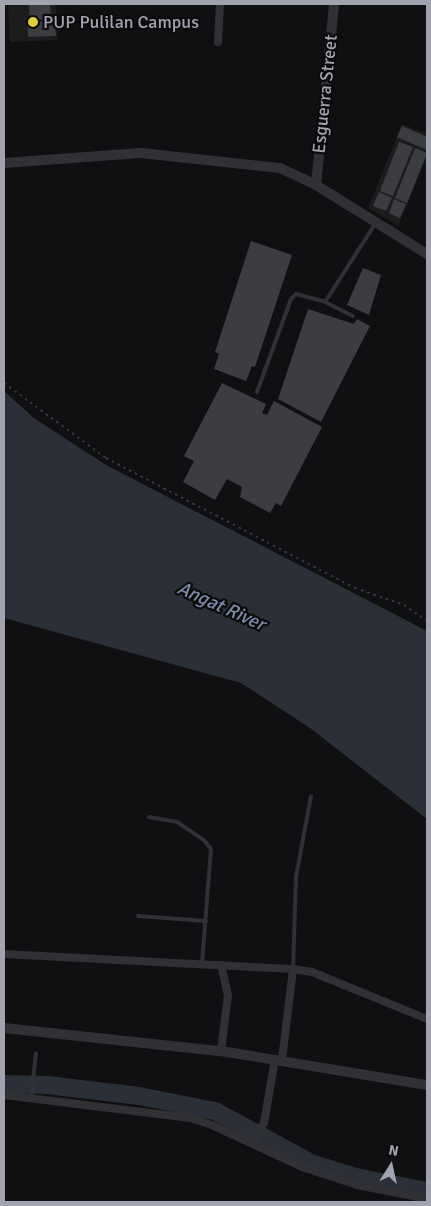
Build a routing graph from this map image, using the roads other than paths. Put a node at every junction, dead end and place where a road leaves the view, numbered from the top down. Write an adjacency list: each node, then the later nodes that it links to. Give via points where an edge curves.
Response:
1 (220, 4): 3 (street)
2 (334, 4): 5 (street, Esguerra Street)
3 (218, 42)
4 (4, 163): 5 (street, via 141,153 280,168)
5 (316, 185): 6 (street)
6 (376, 223): 7 (street); 8 (lane)
7 (427, 254)
8 (324, 302): 9 (lane); 10 (lane, via 296,294 291,299)
9 (353, 316)
10 (257, 392)
11 (311, 796): 18 (lane, via 296,877)
12 (149, 817): 14 (lane, via 177,822 204,840 211,849)
13 (138, 916): 14 (lane)
14 (206, 921): 16 (lane)
15 (4, 954): 16 (street)
16 (202, 964): 17 (street)
17 (222, 965): 18 (street); 21 (street, via 228,995)
18 (293, 969): 19 (street, via 312,972); 23 (street)
19 (427, 1019)
20 (4, 1028): 21 (street)
21 (221, 1052): 23 (street)
22 (36, 1053): 26 (lane)
23 (279, 1060): 24 (street); 27 (street, via 264,1123)
24 (427, 1085)
25 (4, 1095): 26 (street)
26 (31, 1098): 27 (street, via 190,1118)
27 (255, 1141): 28 (street, via 302,1167 357,1185)
28 (427, 1199)

